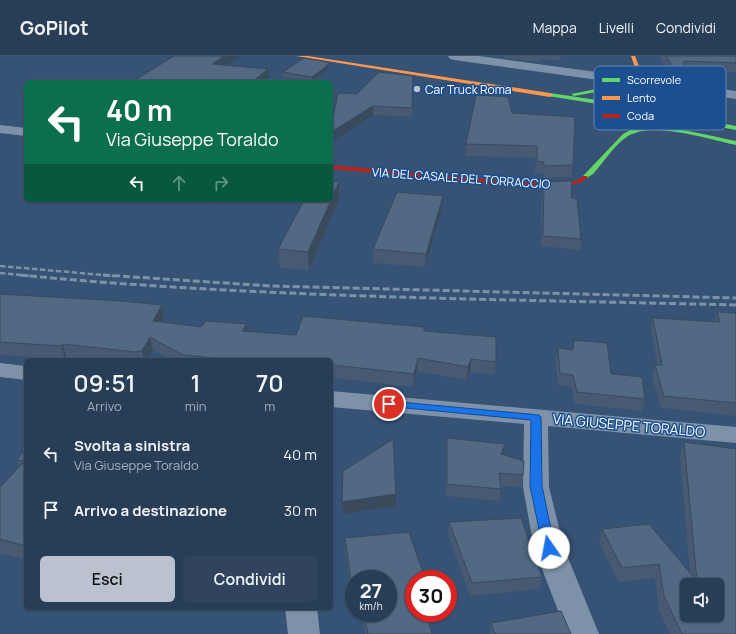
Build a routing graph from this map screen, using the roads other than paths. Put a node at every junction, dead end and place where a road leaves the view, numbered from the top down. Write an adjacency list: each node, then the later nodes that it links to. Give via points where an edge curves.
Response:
1 (298, 56): 12 (street)
2 (349, 56): 8 (street)
3 (454, 56): 6 (street)
4 (633, 56): 5 (street)
5 (638, 66)
6 (594, 77)
7 (594, 91): 8 (street)
8 (574, 94): 11 (street)
9 (726, 94): 10 (street)
10 (736, 95)
11 (594, 99)
12 (594, 102)
13 (726, 126): 14 (street)
14 (736, 128)
15 (0, 129): 18 (street)
16 (633, 130): 20 (street, VIA DEL CASALE DEL TORRACCIO, via 584,178 567,185 507,184)
17 (666, 130): 19 (street, VIA DEL CASALE DEL TORRACCIO)
18 (24, 132)
19 (736, 143)
20 (333, 167)
21 (0, 370): 22 (street)
22 (24, 373)
23 (333, 399): 24 (street, VIA GIUSEPPE TORALDO)
24 (536, 417): 25 (street, VIA GIUSEPPE TORALDO); 28 (street, via 536,486 549,548)
25 (736, 435)
26 (301, 610): 27 (street)
27 (304, 634)
28 (583, 634)

